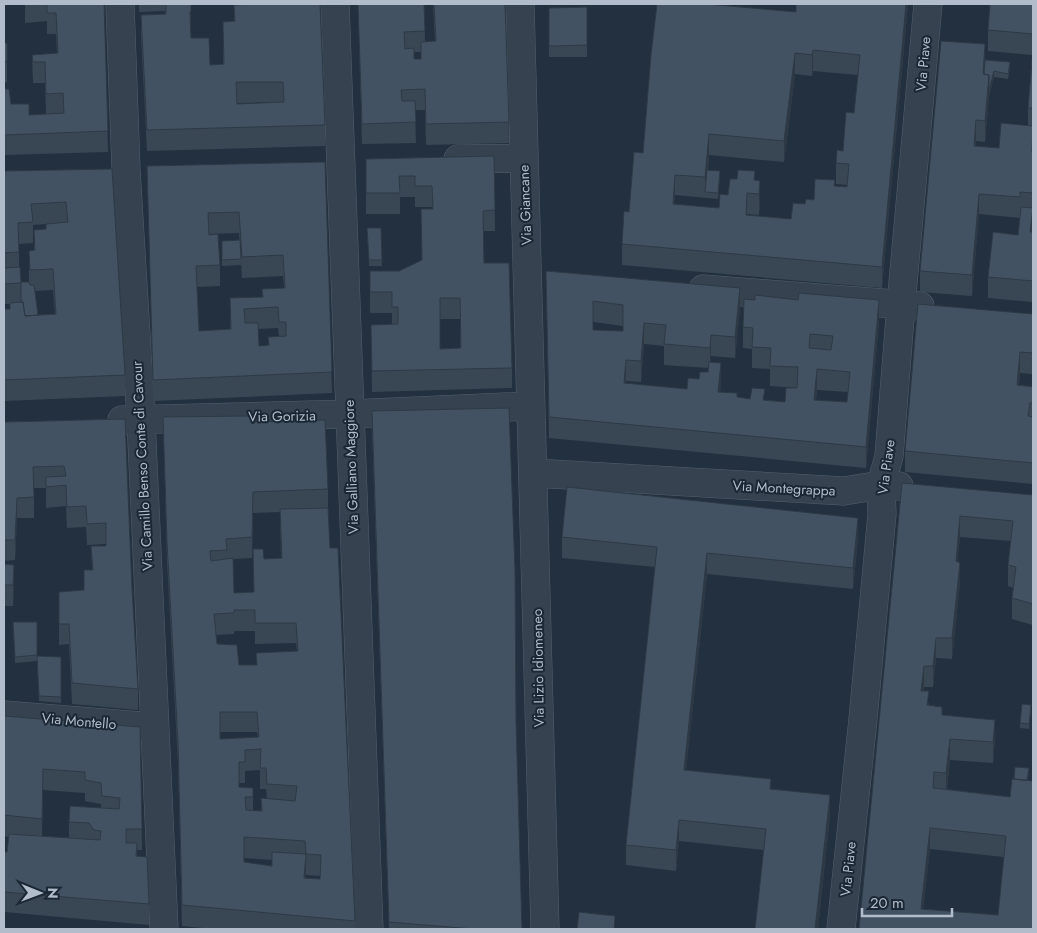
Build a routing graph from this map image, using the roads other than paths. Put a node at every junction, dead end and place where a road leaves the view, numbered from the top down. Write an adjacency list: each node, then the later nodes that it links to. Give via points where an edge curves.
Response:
1 (120, 4): 9 (street, Via Camillo Benso Conte di Cavour)
2 (335, 4): 8 (street, Via Galliano Maggiore)
3 (520, 4): 5 (street, Via Giancane)
4 (928, 4): 12 (street, Via Piave)
5 (524, 158): 6 (street); 14 (street, Via Giancane, via 537,276)
6 (437, 160)
7 (369, 162): 8 (street)
8 (331, 163): 15 (street, Via Galliano Maggiore)
9 (136, 169): 10 (street); 16 (street, Via Camillo Benso Conte di Cavour)
10 (98, 170)
11 (675, 286): 12 (street)
12 (901, 305): 13 (street); 19 (street, Via Piave, via 889,456)
13 (948, 309)
14 (530, 406): 15 (street, Via Gorizia); 18 (street, Via Lizio Idiomeneo)
15 (350, 414): 16 (street, Via Gorizia); 24 (street, Via Galliano Maggiore)
16 (141, 419): 17 (street, Via Gorizia); 22 (street, Via Camillo Benso Conte di Cavour)
17 (102, 420)
18 (534, 474): 19 (street, Via Montegrappa, via 844,491); 25 (street, Via Lizio Idiomeneo)
19 (881, 485): 20 (street, Via Montegrappa); 26 (street, Via Piave, via 877,572)
20 (928, 489)
21 (4, 715): 22 (street, Via Montello)
22 (154, 727): 23 (street, Via Camillo Benso Conte di Cavour)
23 (164, 929)
24 (368, 929)
25 (545, 929)
26 (841, 929)

